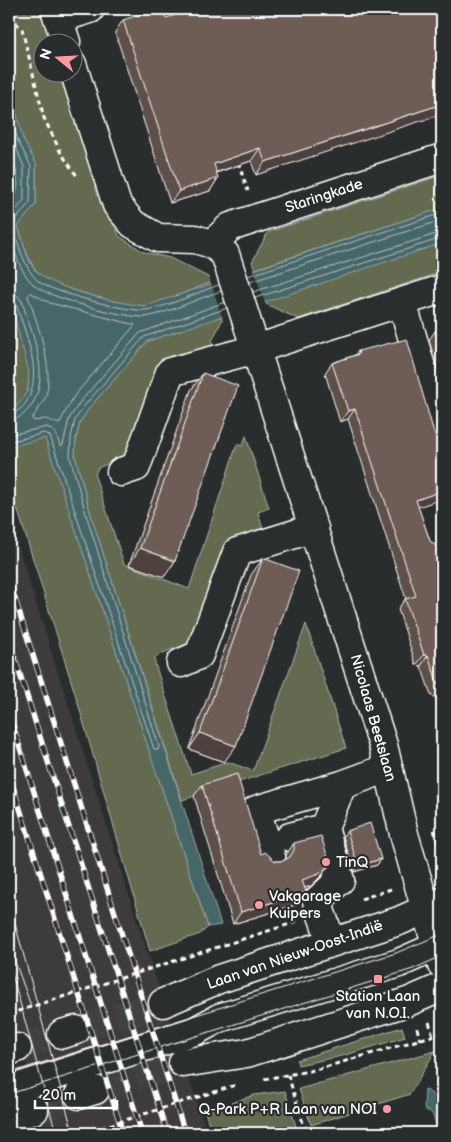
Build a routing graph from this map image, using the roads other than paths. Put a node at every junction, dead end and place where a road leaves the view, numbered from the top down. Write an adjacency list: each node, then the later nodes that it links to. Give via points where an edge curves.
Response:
1 (90, 9): 2 (street)
2 (59, 23)
3 (78, 82): 5 (street, via 117,205 133,224 158,238 195,239)
4 (442, 158): 5 (street, Staringkade, via 230,227)
5 (212, 244): 8 (street, Nicolaas Beetslaan, via 225,254)
6 (442, 289): 7 (street)
7 (402, 302): 8 (street); 9 (street)
8 (256, 349): 10 (street, via 170,372 136,467); 11 (street, Nicolaas Beetslaan)
9 (442, 439)
10 (121, 472)
11 (314, 528): 12 (street, via 237,552 199,655); 13 (street, Nicolaas Beetslaan)
12 (181, 663)
13 (388, 768): 14 (street); 18 (street, Nicolaas Beetslaan, via 415,871)
14 (342, 785): 15 (street); 17 (street, via 256,810)
15 (324, 828): 16 (street); 19 (street, via 340,880 317,901)
16 (290, 837)
17 (271, 857)
18 (434, 906): 19 (street, Laan van Nieuw-Oost-Indië, via 399,921); 20 (street, Nicolaas Beetslaan)
19 (331, 941): 22 (street, Laan van Nieuw-Oost-Indië, via 219,979)
20 (441, 952): 23 (street)
21 (442, 987): 24 (street, via 410,1001 247,1053)
22 (163, 1003)
23 (219, 1018): 25 (street, via 191,1020); 26 (street, via 195,1031)
24 (183, 1063)
25 (9, 1076)
26 (9, 1090)

